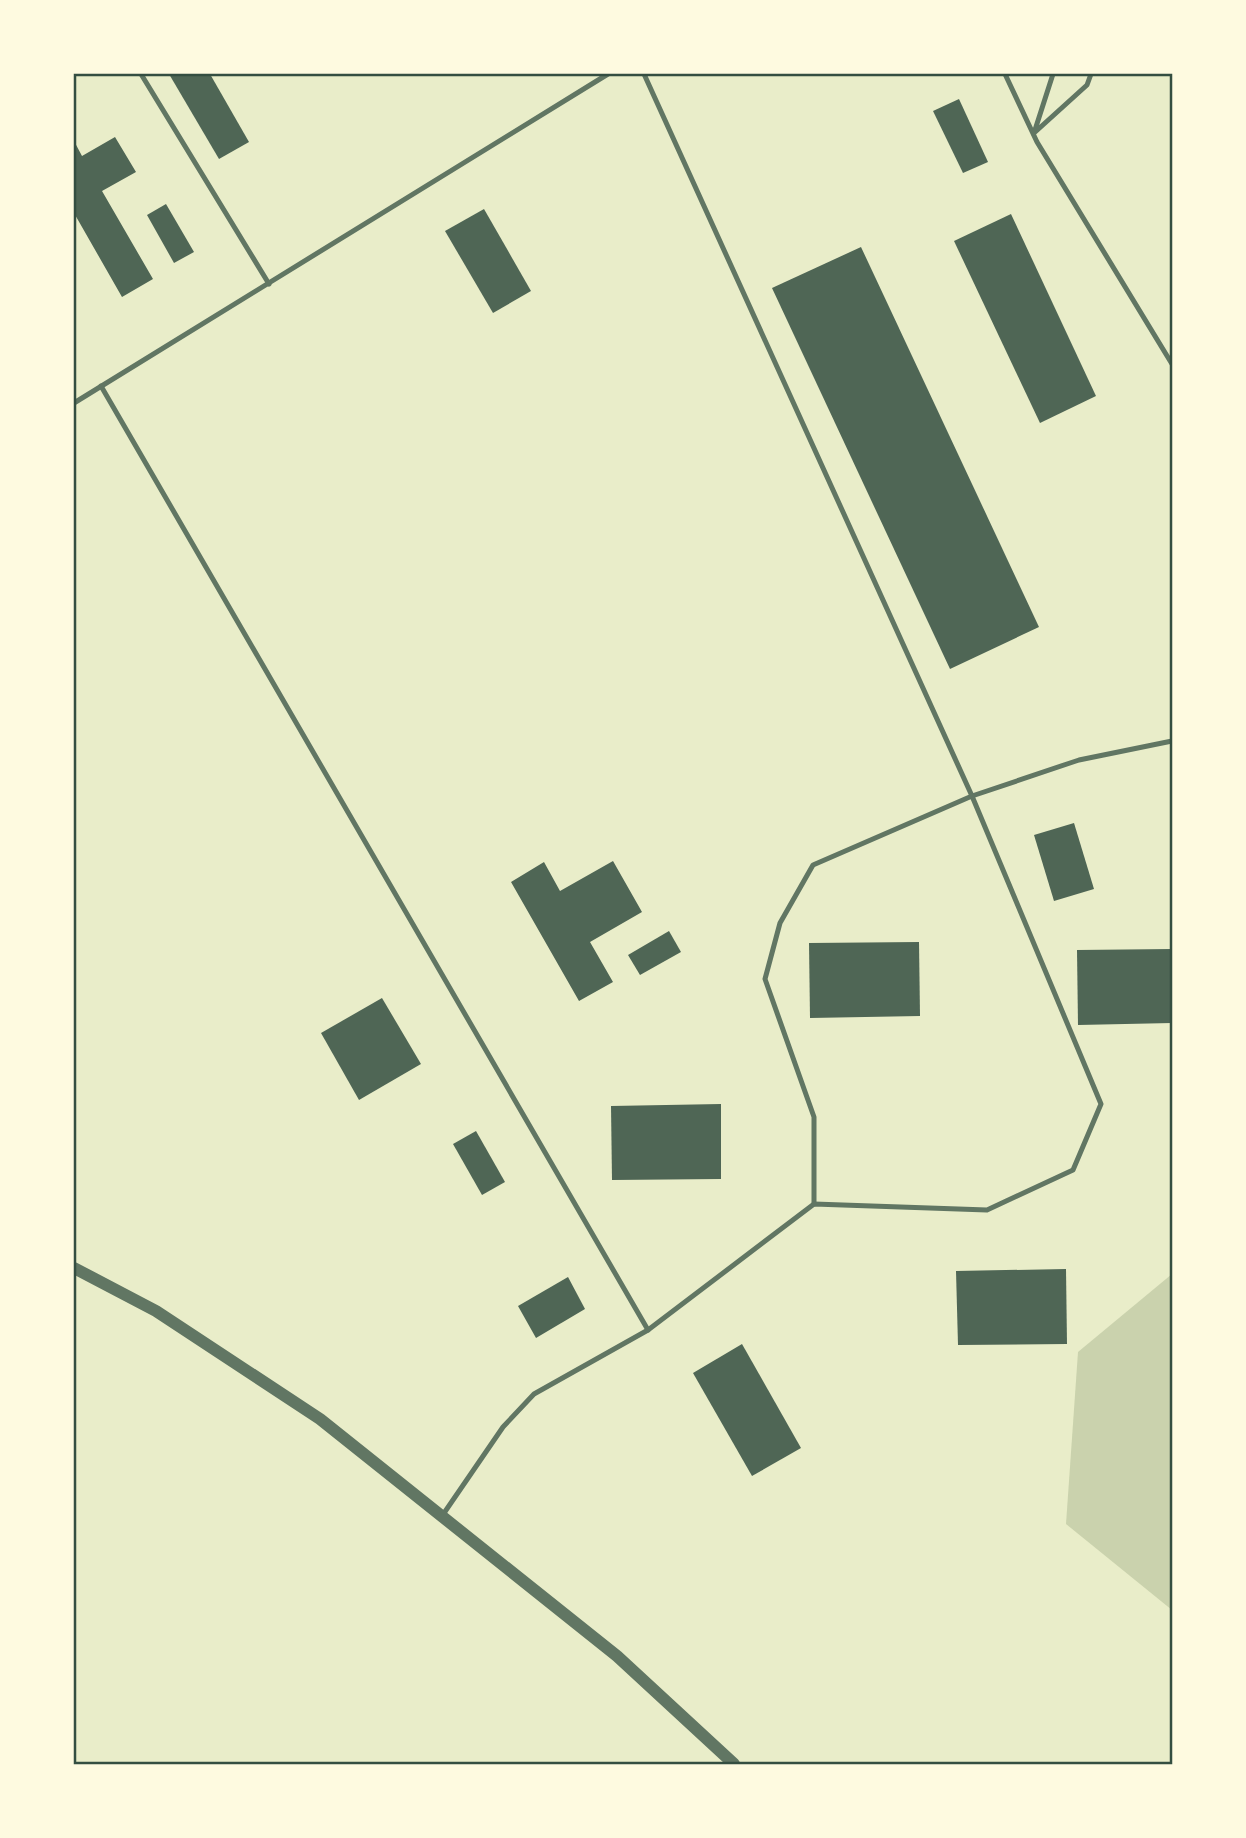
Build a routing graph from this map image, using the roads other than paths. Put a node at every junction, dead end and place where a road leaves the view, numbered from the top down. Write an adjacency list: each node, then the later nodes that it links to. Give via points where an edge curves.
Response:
1 (141, 74): 8 (lane)
2 (608, 74): 8 (lane)
3 (644, 74): 13 (lane)
4 (1006, 74): 7 (lane)
5 (1053, 74): 7 (lane)
6 (1091, 74): 7 (lane, via 1087,85)
7 (1034, 134): 9 (lane)
8 (268, 284): 10 (lane)
9 (1172, 364)
10 (101, 386): 11 (lane); 16 (lane)
11 (74, 404)
12 (1172, 741): 13 (lane, via 1079,760)
13 (972, 796): 14 (lane, via 813,865 780,923 765,979 814,1117); 14 (lane, via 1101,1104 1073,1170 987,1210)
14 (814, 1204): 16 (lane)
15 (74, 1268): 17 (street, via 156,1311 320,1419)
16 (648, 1330): 17 (lane, via 534,1394 503,1427)
17 (442, 1516): 18 (street, via 617,1656)
18 (734, 1765)

